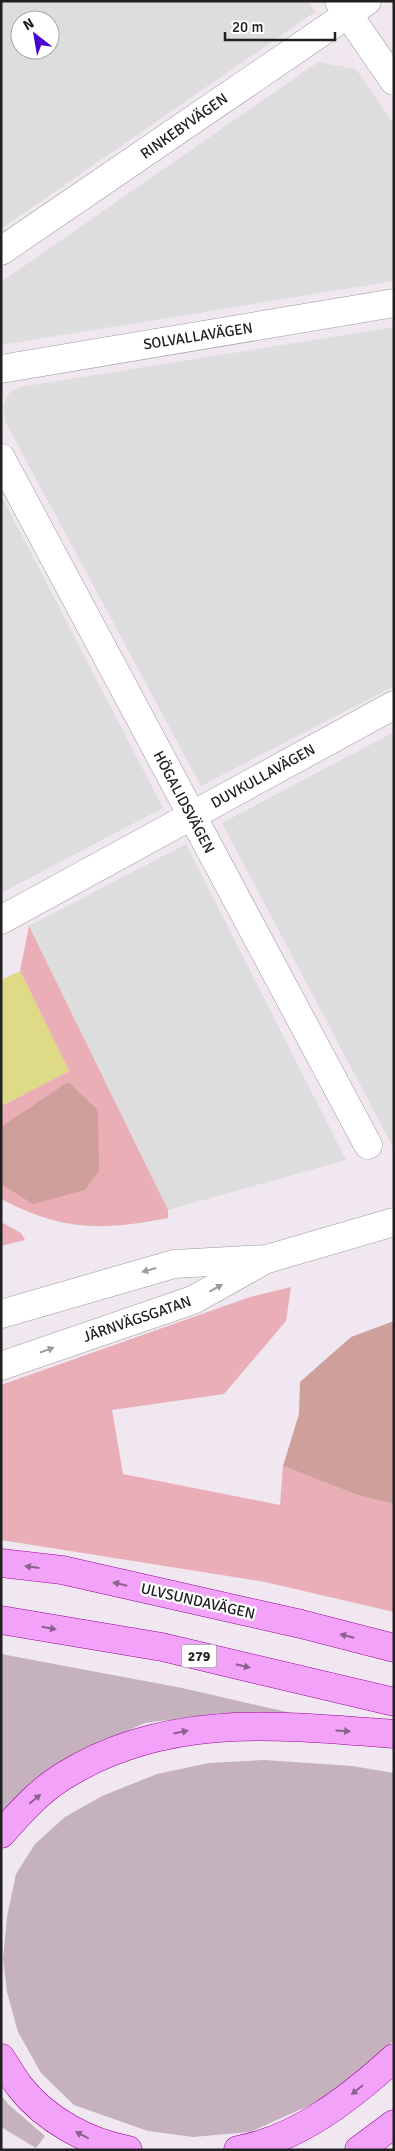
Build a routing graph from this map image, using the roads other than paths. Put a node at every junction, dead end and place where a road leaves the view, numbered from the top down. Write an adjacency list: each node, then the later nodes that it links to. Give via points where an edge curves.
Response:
1 (351, 5): 2 (street); 3 (street, RINKEBYVÄGEN)
2 (394, 81)
3 (1, 251)
4 (394, 303): 5 (street, SOLVALLAVÄGEN)
5 (1, 369)
6 (1, 458): 8 (street, HÖGALIDSVÄGEN)
7 (394, 705): 8 (street, DUVKULLAVÄGEN)
8 (191, 816): 9 (street, DUVKULLAVÄGEN); 10 (street, HÖGALIDSVÄGEN)
9 (1, 920)
10 (368, 1145)
11 (394, 1222): 12 (street, JÄRNVÄGSGATAN)
12 (267, 1259): 13 (street, JÄRNVÄGSGATAN, one-way to 13, via 174,1264); 14 (street, JÄRNVÄGSGATAN, one-way to 12, via 193,1300)
13 (1, 1314)
14 (1, 1366)
15 (1, 1563): 17 (main road, ULVSUNDAVÄGEN, one-way to 15, via 62,1570)
16 (1, 1620): 18 (main road, 279, one-way to 18, via 162,1647)
17 (394, 1648)
18 (394, 1702)
19 (394, 1734): 20 (main road, one-way to 19, via 26,1806 61,1777 102,1756 157,1737 207,1728 260,1726)
20 (1, 1834)
21 (1, 2058): 24 (main road, one-way to 21, via 83,2137 46,2113 20,2087)
22 (394, 2058): 25 (main road, one-way to 25, via 335,2108 296,2130)
23 (394, 2124): 26 (main road)
24 (128, 2150)
25 (238, 2150)
26 (360, 2150)

